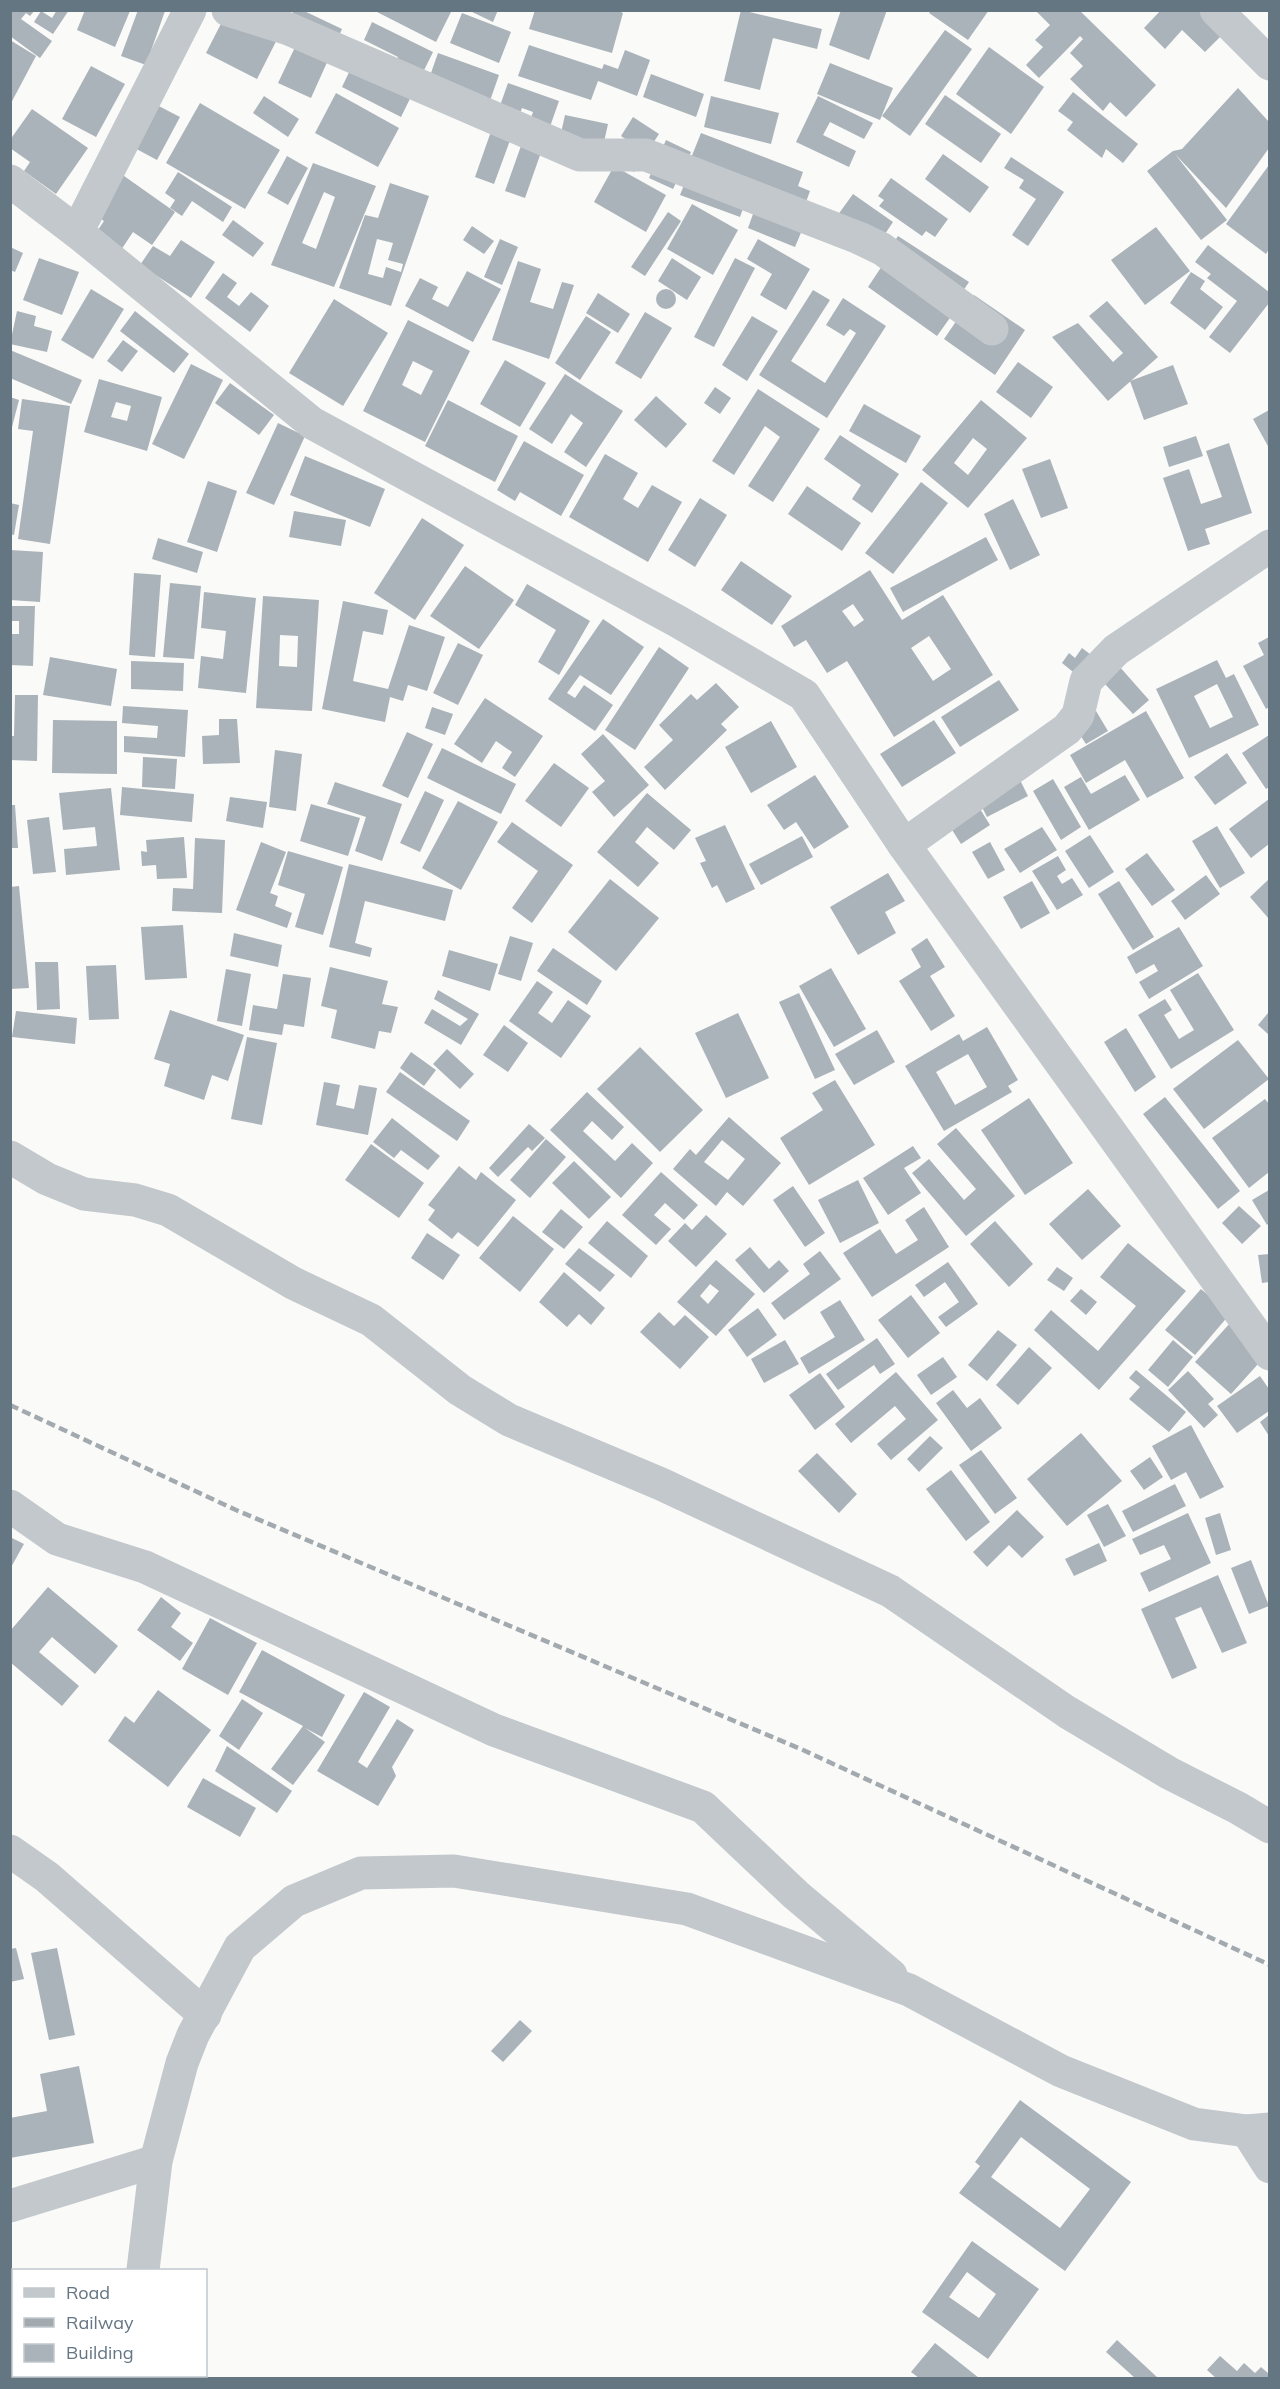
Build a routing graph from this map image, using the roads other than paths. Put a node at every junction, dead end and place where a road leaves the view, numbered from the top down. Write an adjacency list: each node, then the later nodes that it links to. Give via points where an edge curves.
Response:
1 (190, 10): 6 (street)
2 (228, 10): 7 (street, via 289,29 580,155 646,155 859,238 882,249)
3 (1216, 10): 4 (street)
4 (1269, 64)
5 (10, 181): 6 (street)
6 (77, 232): 9 (street, via 312,423 677,621 804,695)
7 (992, 329)
8 (1269, 546): 9 (street, via 1116,650 1086,681 1078,715 1067,729)
9 (904, 845): 11 (street)
10 (10, 1157): 13 (street, via 75,1191 135,1200 168,1210 293,1283 371,1320 460,1390 509,1420 661,1484 890,1591 1067,1712 1168,1773)
11 (1269, 1354)
12 (10, 1506): 15 (street, via 57,1539 145,1566 494,1730 703,1807 796,1894)
13 (1269, 1827)
14 (10, 1851): 16 (street, via 47,1876)
15 (909, 1990): 16 (street, via 687,1909 454,1871 361,1873 294,1900 240,1947); 17 (street, via 1061,2071 1097,2086 1194,2124)
16 (205, 2014): 18 (street, via 182,2063)
17 (1258, 2130): 19 (street)
18 (156, 2161): 20 (street); 21 (street)
19 (1269, 2167)
20 (10, 2206)
21 (143, 2269)

